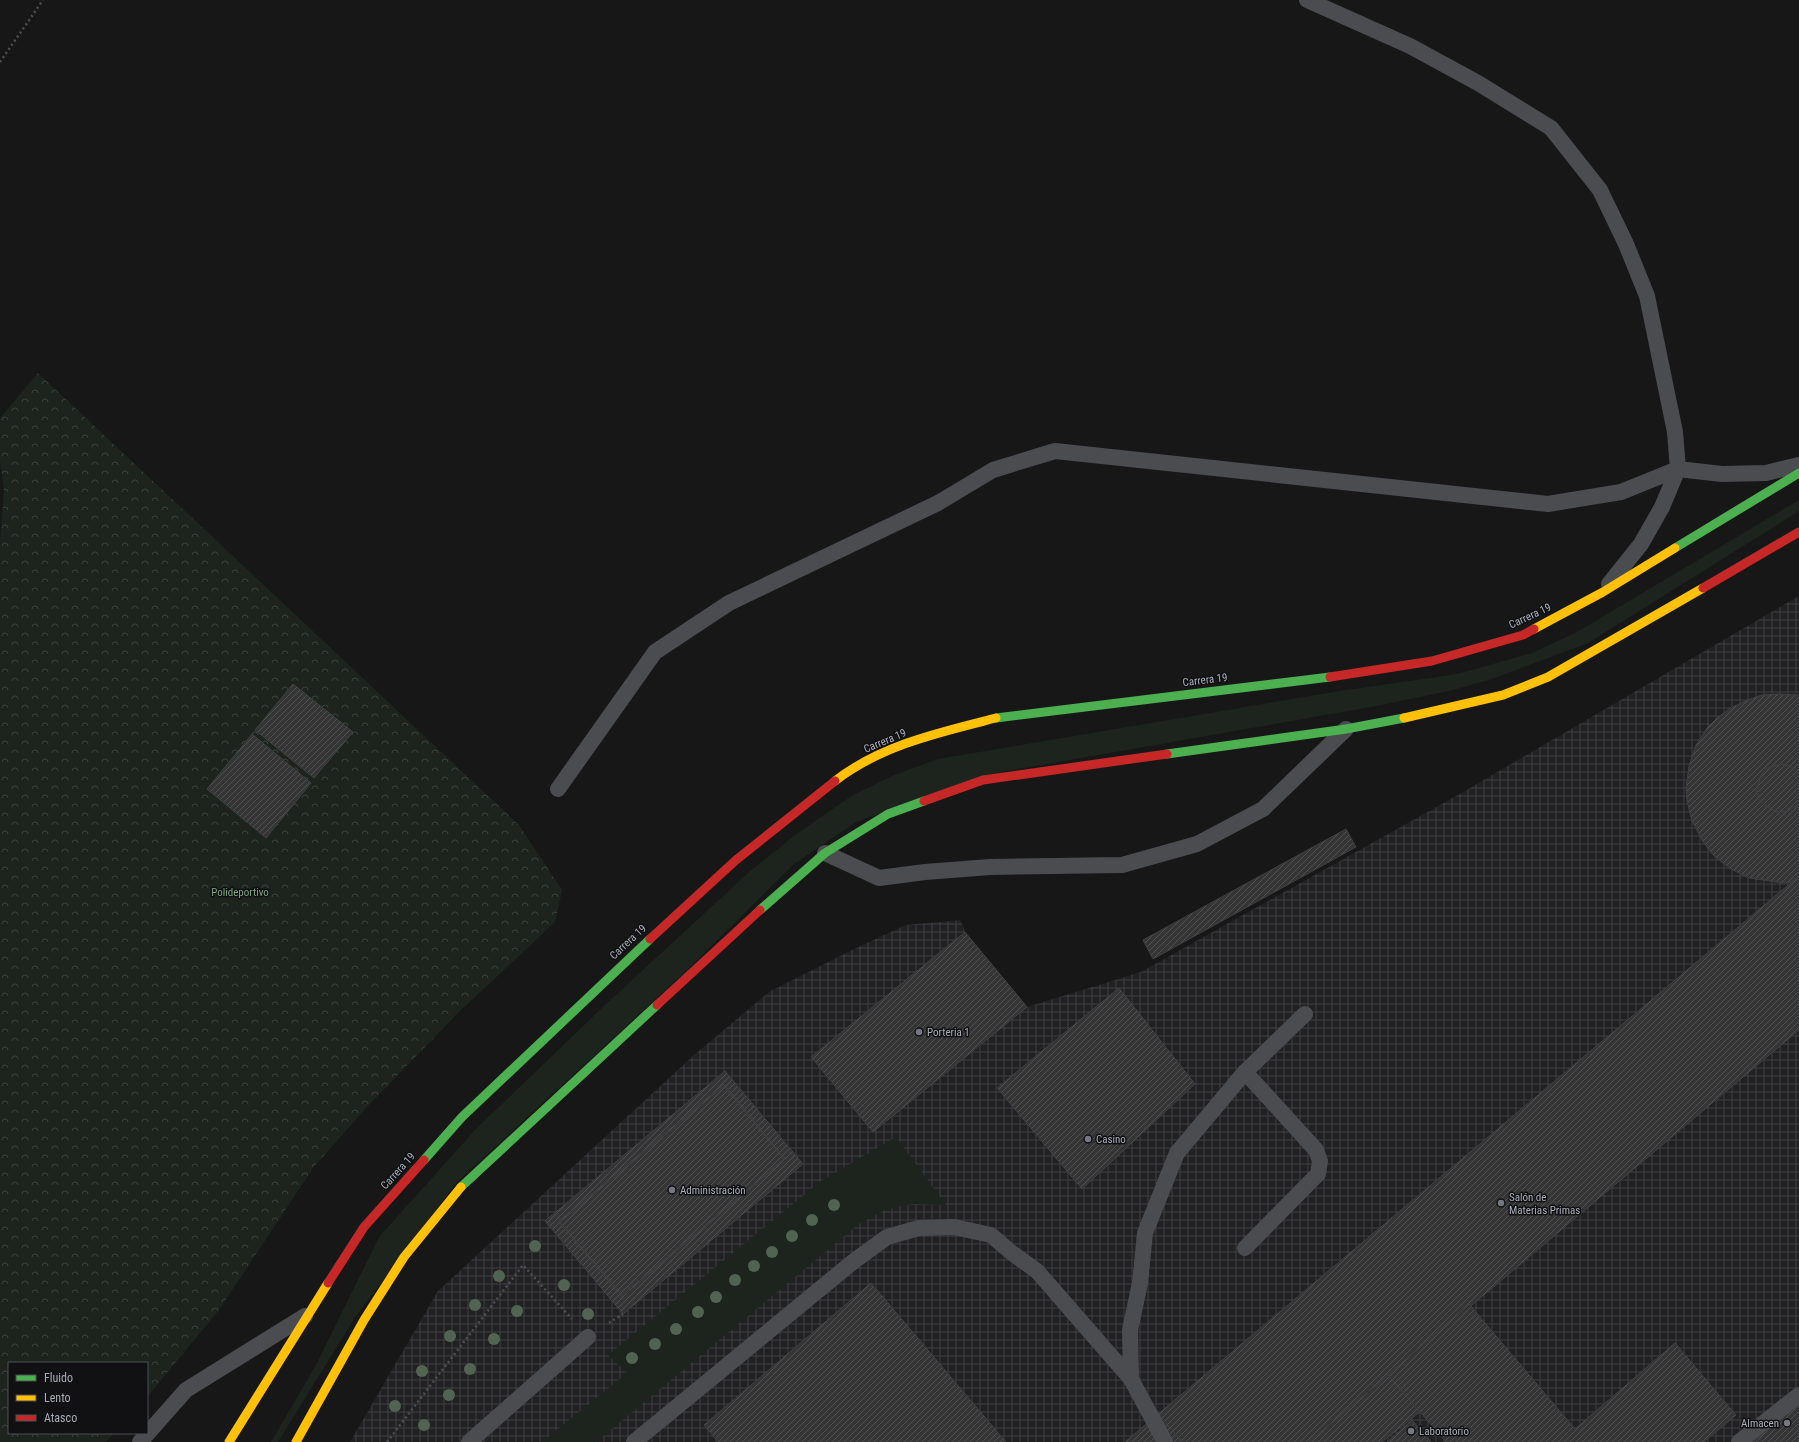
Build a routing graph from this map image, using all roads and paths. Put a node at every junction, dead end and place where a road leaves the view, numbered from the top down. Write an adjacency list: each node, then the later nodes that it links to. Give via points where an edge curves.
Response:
1 (43, 0): 3 (path)
2 (1307, 0): 5 (lane, via 1410,46 1478,83 1551,128 1600,190 1647,296 1675,432)
3 (0, 62)
4 (1799, 465): 5 (lane, via 1766,473 1722,474)
5 (1678, 469): 8 (lane, via 1662,507 1641,544); 10 (lane, via 1621,492 1548,504 1055,451 993,470 938,503 729,603 655,652)
6 (1799, 473): 8 (main road, Carrera 19)
7 (1799, 532): 9 (main road, via 1603,648 1548,677 1503,695)
8 (1603, 592): 16 (main road, Carrera 19, via 1523,635 1432,661 1321,678 1005,716 933,734 884,752 844,774 736,860 592,992 462,1117 364,1227)
9 (1346, 729): 11 (main road, via 983,780 888,814); 11 (lane, via 1263,809 1197,844 1122,865 990,867 879,878)
10 (558, 790)
11 (825, 853): 24 (main road, via 459,1189 404,1257 364,1320)
12 (1305, 1014): 13 (lane)
13 (1245, 1072): 14 (lane, via 1316,1150 1320,1161 1318,1174); 18 (lane, via 1177,1153 1157,1200 1145,1233 1140,1283 1130,1330)
14 (1245, 1248)
15 (623, 1314): 17 (path)
16 (306, 1315): 20 (lane, via 186,1390); 23 (main road, Carrera 19)
17 (588, 1337): 25 (path, via 523,1265); 26 (lane)
18 (1131, 1379): 27 (lane, via 1037,1272 991,1235 954,1227 919,1228 887,1238 854,1261); 28 (lane)
19 (1799, 1395): 29 (lane)
20 (148, 1433)
21 (147, 1434): 22 (lane)
22 (140, 1442)
23 (229, 1442)
24 (296, 1442)
25 (387, 1442)
26 (470, 1442)
27 (634, 1442)
28 (1165, 1442)
29 (1739, 1442)

